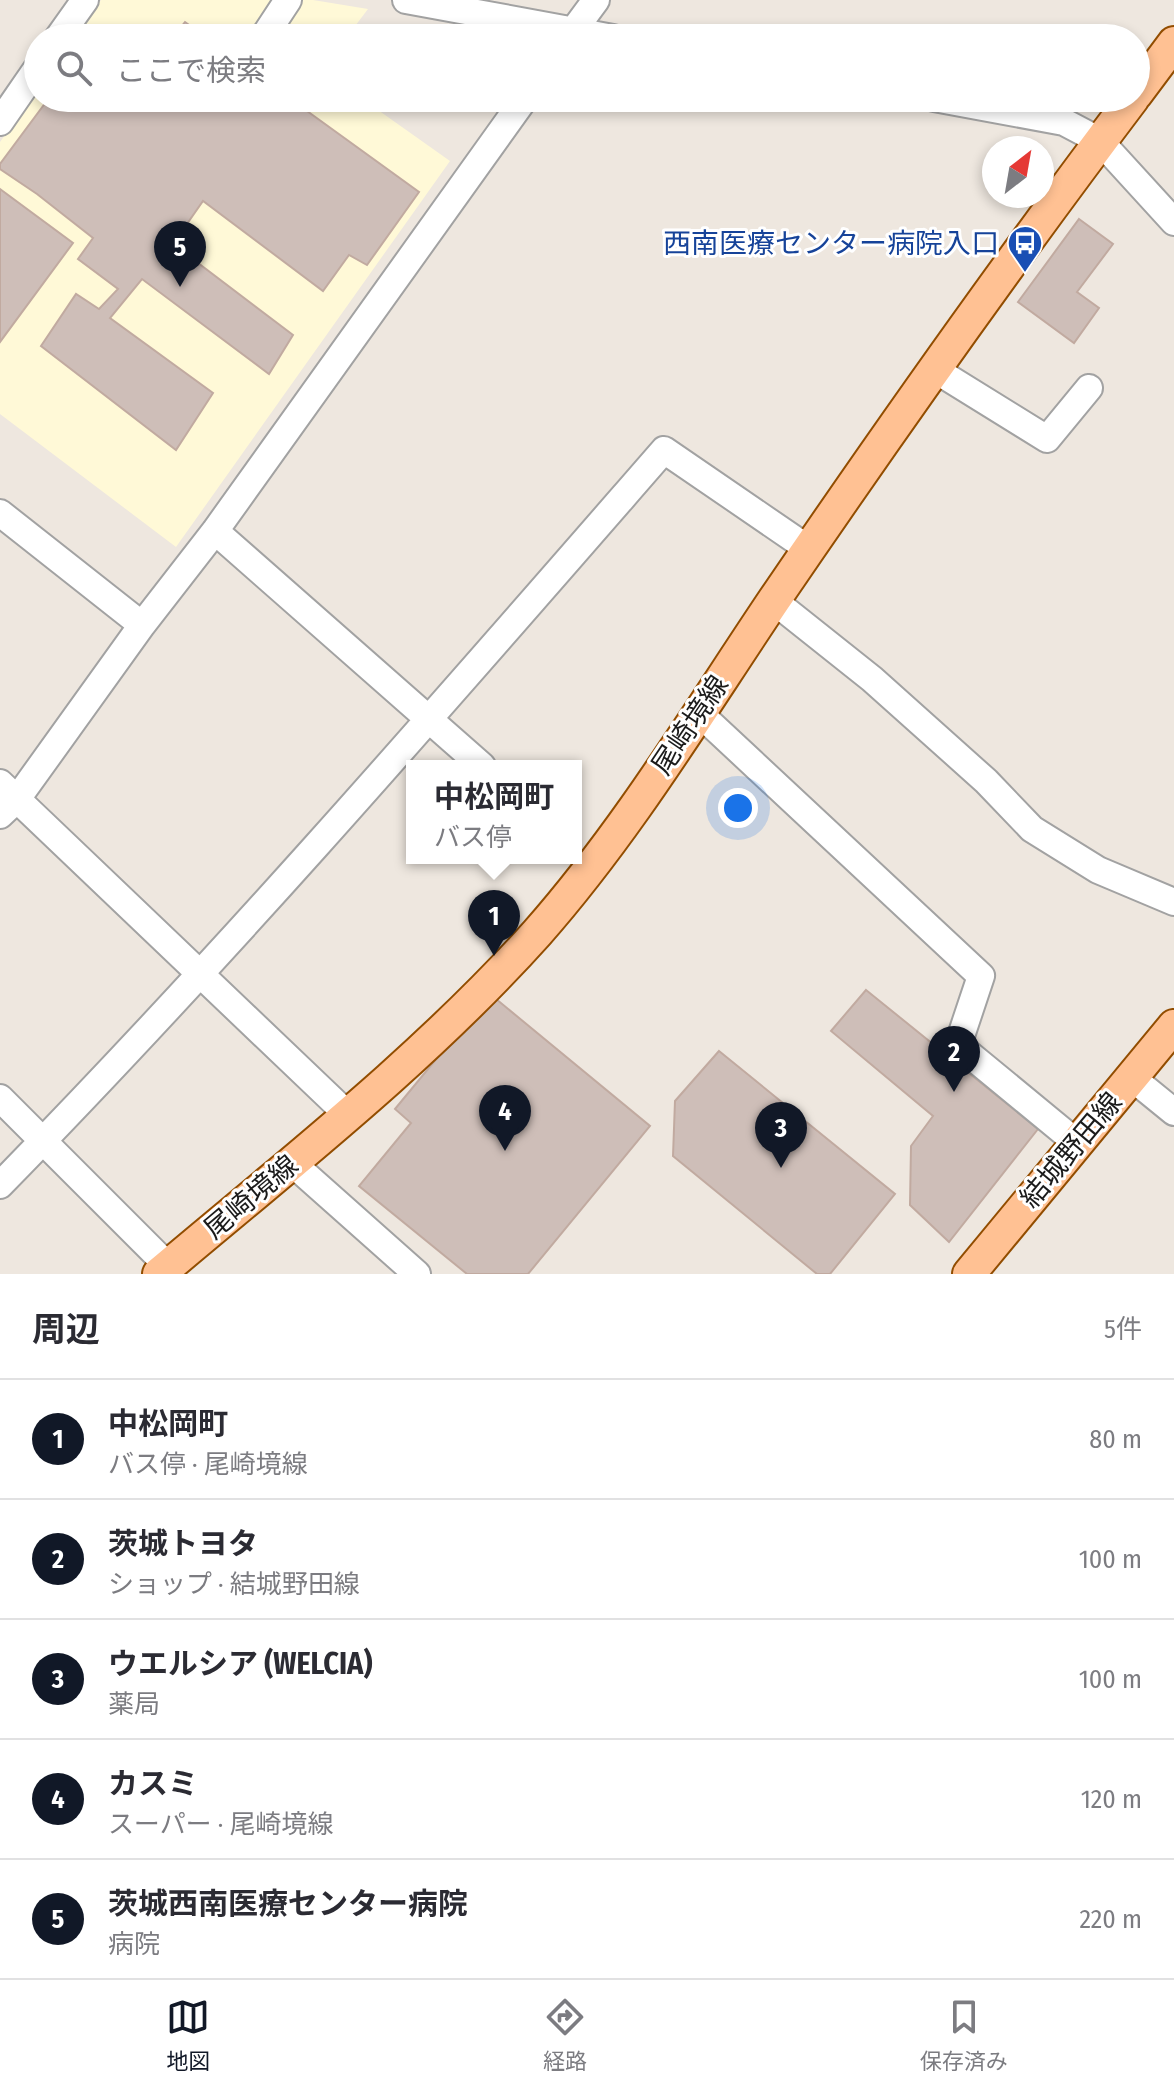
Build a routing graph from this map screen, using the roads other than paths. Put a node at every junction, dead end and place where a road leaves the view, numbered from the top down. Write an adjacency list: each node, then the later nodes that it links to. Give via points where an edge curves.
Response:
1 (85, 0): 5 (street)
2 (288, 0): 6 (street)
3 (406, 0): 7 (street)
4 (596, 0): 8 (street)
5 (68, 24)
6 (272, 24)
7 (522, 24)
8 (578, 24)
9 (1174, 43): 10 (main road, 尾崎境線)
10 (1150, 75)
11 (24, 87): 15 (street)
12 (515, 112): 21 (street)
13 (1010, 112): 16 (street, via 1064,122)
14 (1122, 112): 16 (main road, 尾崎境線)
15 (0, 122)
16 (1100, 141): 17 (street); 18 (main road, 尾崎境線)
17 (1174, 222)
18 (934, 369): 19 (street, via 1047,439); 22 (main road, 尾崎境線)
19 (1089, 388)
20 (0, 513): 24 (street)
21 (215, 531): 24 (street); 26 (street)
22 (810, 550): 23 (main road, 尾崎境線); 26 (street, via 664,450)
23 (774, 601): 25 (main road, 尾崎境線); 31 (street, via 872,679 1032,829 1098,870)
24 (142, 625): 28 (street)
25 (699, 713): 29 (main road, 尾崎境線); 39 (street, via 981,976 958,1045)
26 (429, 719): 27 (street); 32 (street)
27 (475, 760)
28 (6, 799): 32 (street)
29 (584, 857)
30 (580, 864): 37 (main road, 尾崎境線, via 537,933 424,1049)
31 (1174, 902)
32 (200, 974): 37 (street); 38 (street)
33 (1174, 1026): 34 (main road, 結城野田線)
34 (1131, 1077): 36 (street); 39 (main road, 結城野田線)
35 (0, 1098): 38 (street)
36 (1174, 1112)
37 (347, 1114): 40 (main road, 尾崎境線)
38 (43, 1141): 41 (street); 42 (street)
39 (1077, 1143): 44 (main road, 結城野田線)
40 (291, 1162): 42 (main road, 尾崎境線); 43 (street)
41 (0, 1185)
42 (164, 1270)
43 (417, 1274)
44 (969, 1274)

